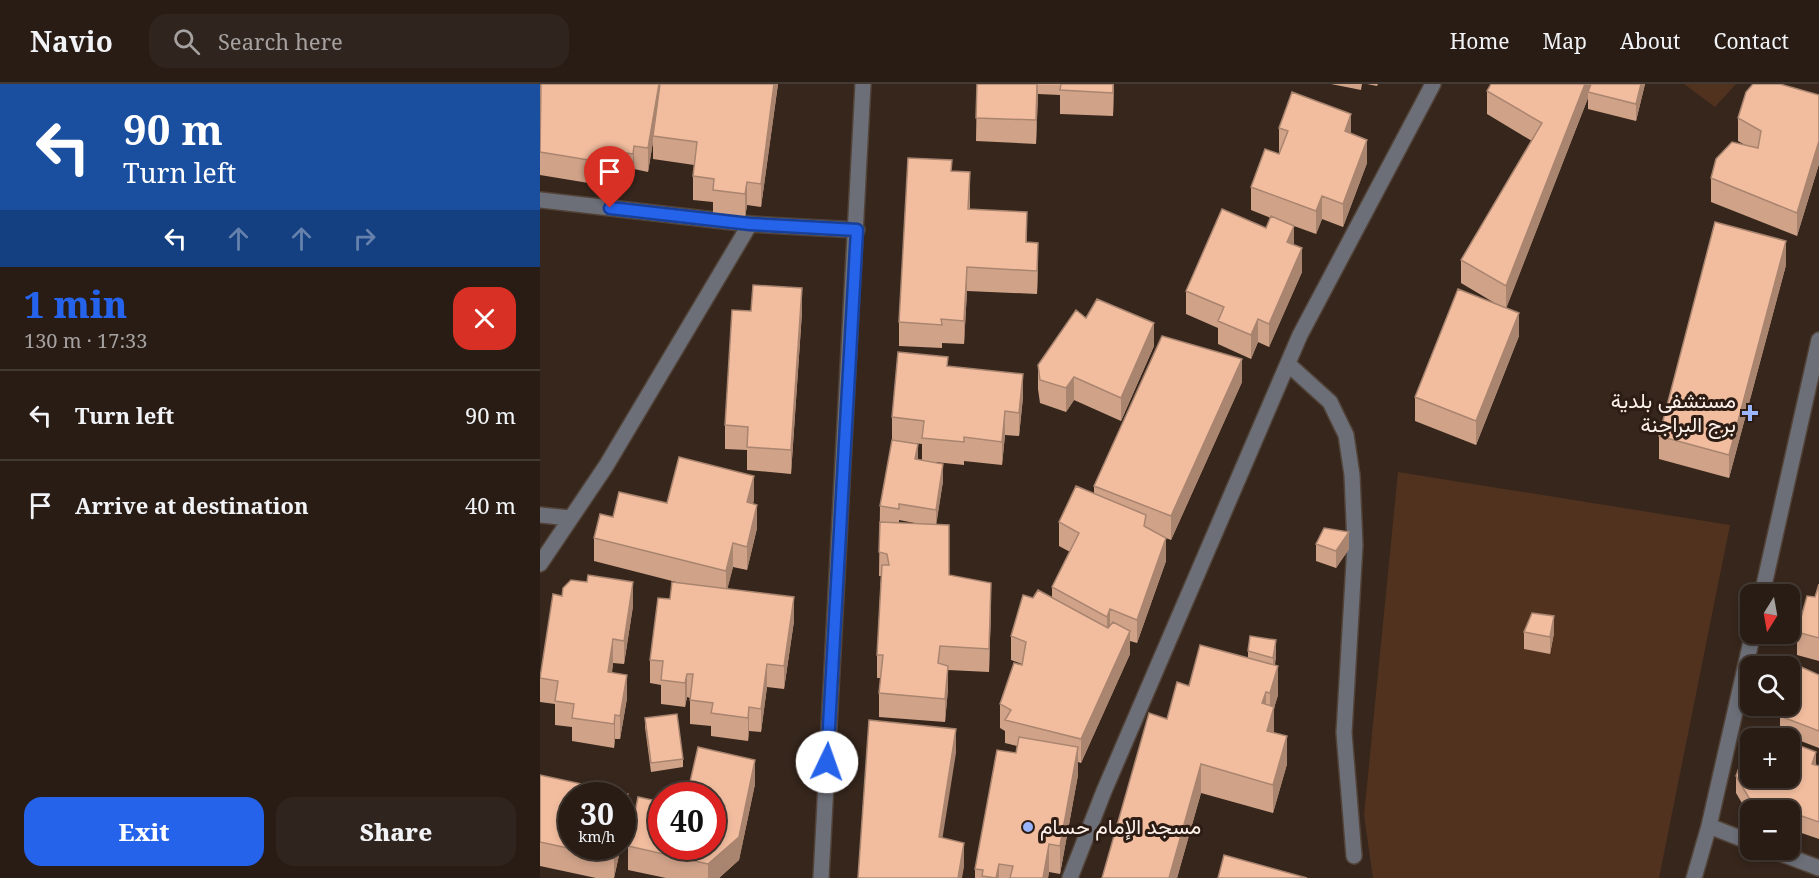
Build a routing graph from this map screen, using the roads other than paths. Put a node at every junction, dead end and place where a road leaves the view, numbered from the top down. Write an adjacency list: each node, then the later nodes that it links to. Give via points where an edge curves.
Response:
1 (863, 84): 5 (street)
2 (1433, 84): 7 (street, via 1374,190)
3 (540, 200): 4 (street)
4 (750, 224): 5 (street); 9 (street, via 606,466)
5 (857, 230): 18 (street)
6 (1819, 340): 11 (street)
7 (1287, 364): 15 (street, via 1330,402 1346,435 1352,475 1354,545 1344,733); 19 (street)
8 (540, 515): 9 (street)
9 (570, 518): 10 (street)
10 (540, 564)
11 (1764, 584)
12 (1750, 644): 13 (street)
13 (1709, 826): 14 (street); 20 (street)
14 (1740, 838)
15 (1354, 856)
16 (1798, 860): 17 (street)
17 (1819, 868)
18 (821, 878)
19 (1070, 878)
20 (1694, 878)

